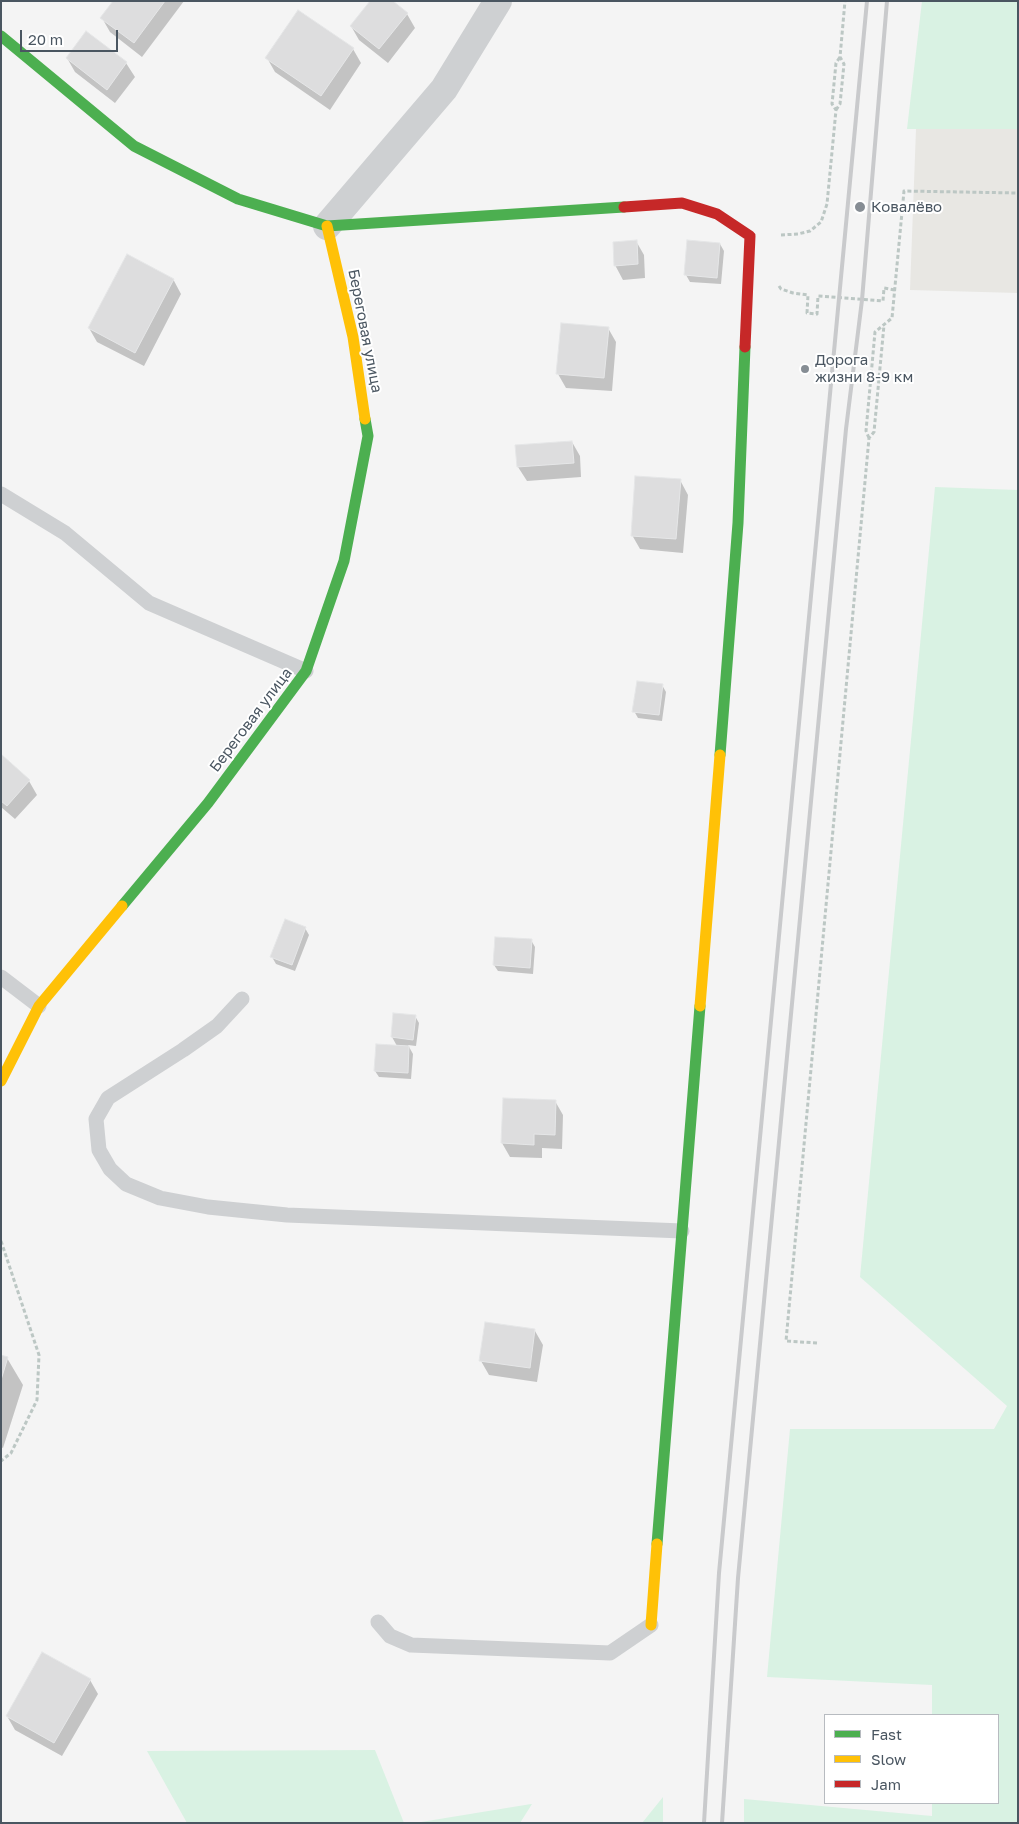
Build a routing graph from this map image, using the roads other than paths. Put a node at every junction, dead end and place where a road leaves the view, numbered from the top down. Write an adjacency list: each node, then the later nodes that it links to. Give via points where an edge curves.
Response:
1 (498, 1): 3 (street, via 444,90)
2 (1, 36): 3 (street, via 134,146 238,199)
3 (327, 226): 5 (street, Береговая улица, via 354,337 368,436 344,561); 10 (street, via 682,203 716,214 750,236 738,523)
4 (1, 494): 5 (lane, via 65,533 149,603)
5 (306, 671): 8 (street, Береговая улица, via 208,803)
6 (1, 977): 8 (lane)
7 (242, 999): 10 (lane, via 217,1026 108,1098 96,1119 99,1150 110,1169 126,1184 160,1198 208,1207 287,1215)
8 (39, 1006): 9 (street, Береговая улица)
9 (1, 1082)
10 (682, 1231): 12 (street)
11 (378, 1622): 12 (lane, via 390,1636 410,1645 610,1653)
12 (651, 1625)

